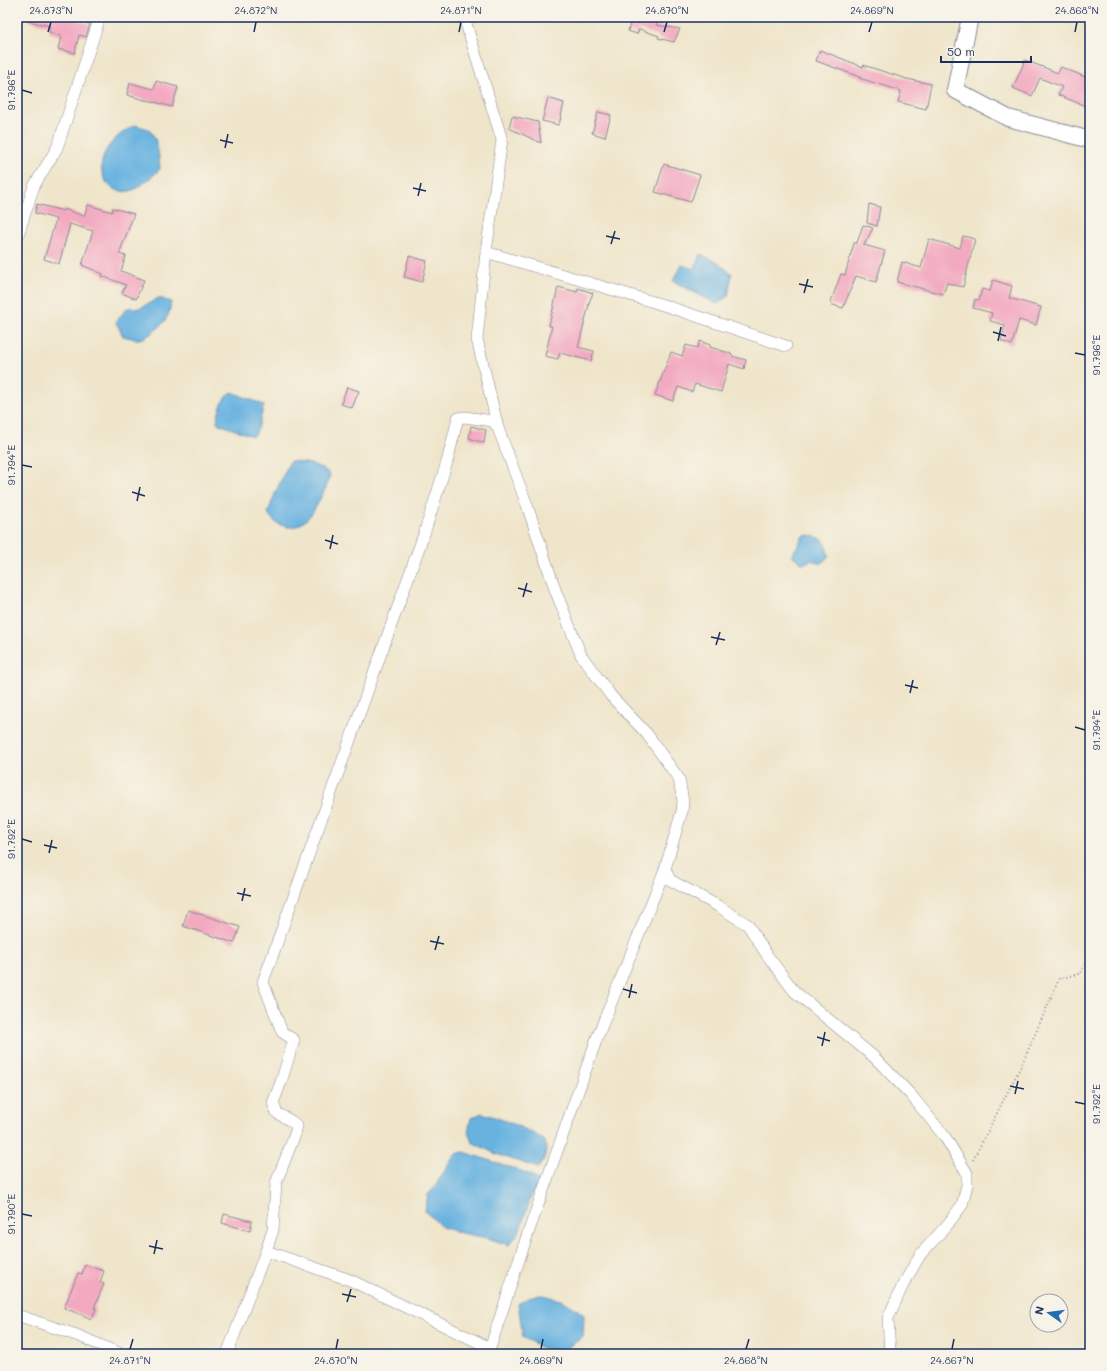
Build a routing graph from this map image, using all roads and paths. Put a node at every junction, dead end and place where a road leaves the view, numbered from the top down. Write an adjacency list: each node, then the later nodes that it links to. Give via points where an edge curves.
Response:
1 (100, 17): 5 (street, via 57,148 34,186)
2 (464, 17): 6 (street, via 502,140)
3 (970, 17): 4 (street, via 955,90 1008,118)
4 (1090, 140)
5 (17, 238)
6 (486, 252): 7 (street, via 660,304); 8 (street, via 477,339)
7 (786, 346)
8 (498, 428): 9 (street, via 581,655 611,696 647,734 679,779 682,810); 12 (street, via 493,421 458,418 424,534 263,982 282,1032 294,1040 273,1102 277,1113 296,1126 276,1183 273,1230)
9 (665, 869): 11 (street, via 670,880 748,925 794,991 874,1057 911,1095 945,1138); 14 (street, via 597,1038)
10 (1090, 952): 11 (path, via 1081,973 1059,978 1023,1062)
11 (966, 1173): 17 (street, via 967,1185 962,1205 920,1255 888,1318)
12 (266, 1251): 14 (street, via 350,1280); 16 (street)
13 (17, 1315): 15 (street, via 79,1336)
14 (489, 1351)
15 (121, 1354)
16 (227, 1354)
17 (890, 1354)

